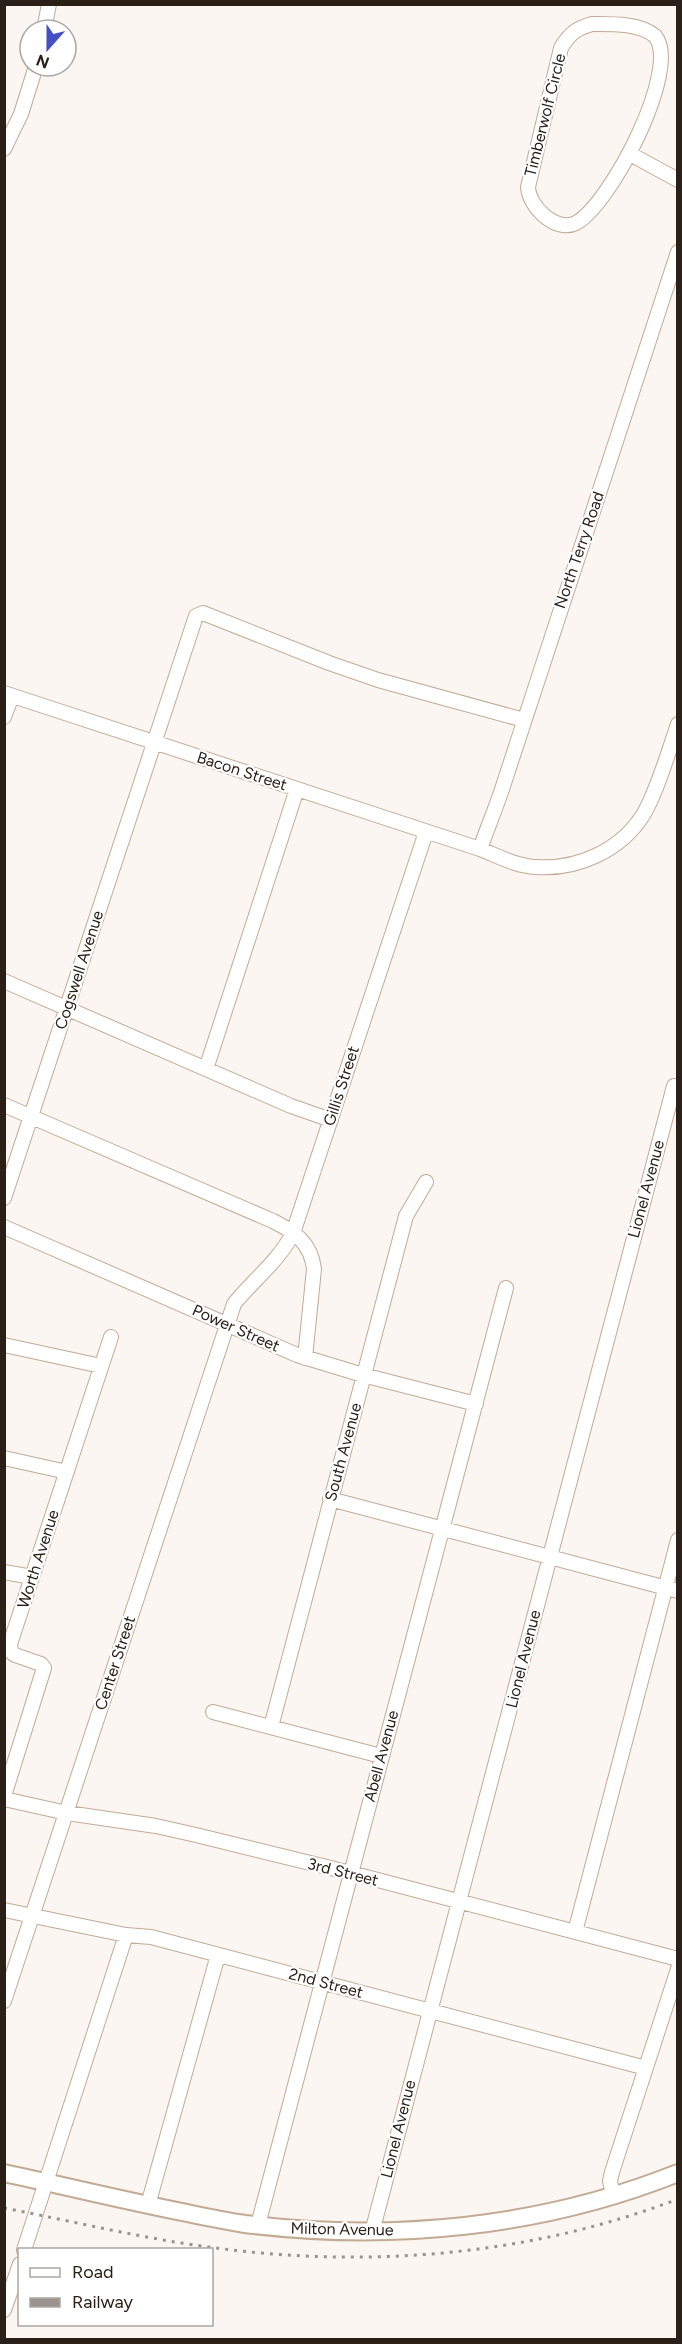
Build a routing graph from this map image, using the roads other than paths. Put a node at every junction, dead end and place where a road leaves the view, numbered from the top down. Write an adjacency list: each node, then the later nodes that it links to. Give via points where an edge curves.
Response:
1 (32, 78): 2 (street)
2 (4, 149)
3 (632, 155): 3 (street, Timberwolf Circle, via 660,87 664,51 654,35 638,28 592,24 578,28 568,36 556,64 531,167 530,201 548,219 561,225 575,224 587,216); 4 (street)
4 (678, 180)
5 (678, 252): 8 (street, North Terry Road)
6 (8, 694): 7 (street); 10 (street, Bacon Street)
7 (4, 717)
8 (524, 720): 10 (street, Cogswell Avenue, via 378,680 203,613 196,616); 13 (street, North Terry Road)
9 (678, 724): 13 (street, Bacon Street, via 645,813 614,846 570,864 537,867 514,863)
10 (154, 742): 11 (street, Bacon Street); 15 (street, Cogswell Avenue)
11 (297, 789): 12 (street, Bacon Street); 16 (street)
12 (426, 831): 13 (street, Bacon Street); 20 (street, Gillis Street)
13 (480, 849)
14 (4, 981): 15 (street)
15 (66, 1008): 16 (street); 19 (street, Cogswell Avenue)
16 (206, 1069): 20 (street)
17 (674, 1086): 38 (street, Lionel Avenue)
18 (4, 1105): 19 (street)
19 (31, 1117): 22 (street, Cogswell Avenue); 24 (street)
20 (331, 1120): 24 (street, Gillis Street)
21 (426, 1182): 31 (street, South Avenue, via 406,1216)
22 (4, 1198)
23 (4, 1227): 26 (street, Power Street)
24 (293, 1233): 26 (street, Gillis Street, via 234,1304); 29 (street, via 312,1254 314,1269)
25 (506, 1288): 32 (street, Abell Avenue)
26 (227, 1324): 29 (street, Power Street); 46 (street, Center Street)
27 (111, 1337): 30 (street, Worth Avenue)
28 (4, 1345): 30 (street)
29 (305, 1358): 31 (street, Power Street)
30 (101, 1366): 34 (street, Worth Avenue)
31 (363, 1375): 32 (street, Power Street); 35 (street, South Avenue)
32 (476, 1404): 36 (street, Abell Avenue)
33 (4, 1458): 34 (street)
34 (67, 1472): 40 (street, Worth Avenue)
35 (330, 1499): 36 (street); 43 (street, South Avenue)
36 (442, 1528): 38 (street); 44 (street, Abell Avenue)
37 (678, 1540): 41 (street)
38 (549, 1557): 41 (street); 48 (street, Lionel Avenue)
39 (4, 1572): 40 (street)
40 (32, 1577): 45 (street, Worth Avenue, via 10,1644 11,1652 44,1668)
41 (671, 1589): 51 (street)
42 (213, 1712): 43 (street)
43 (271, 1727): 44 (street)
44 (381, 1756): 47 (street, Abell Avenue)
45 (4, 1797): 46 (street, 3rd Street)
46 (67, 1813): 47 (street, 3rd Street, via 156,1826); 50 (street, Center Street)
47 (351, 1873): 48 (street, 3rd Street); 56 (street, Abell Avenue)
48 (459, 1902): 51 (street, 3rd Street); 58 (street, Lionel Avenue)
49 (4, 1910): 50 (street, 2nd Street)
50 (33, 1916): 52 (street, 2nd Street); 57 (street, Center Street)
51 (575, 1932): 54 (street, 3rd Street)
52 (126, 1935): 53 (street, 2nd Street, via 151,1937); 62 (street)
53 (218, 1955): 56 (street, 2nd Street); 64 (street)
54 (678, 1959)
55 (678, 1969): 59 (street)
56 (322, 1982): 58 (street, 2nd Street); 65 (street, Abell Avenue)
57 (4, 2001)
58 (429, 2011): 59 (street, 2nd Street); 66 (street, Lionel Avenue)
59 (646, 2068): 63 (street, via 612,2172)
60 (4, 2173): 62 (main road, Milton Avenue)
61 (678, 2173): 63 (main road, Milton Avenue)
62 (45, 2182): 64 (main road, Milton Avenue); 67 (street)
63 (613, 2196): 66 (main road, Milton Avenue, via 486,2224)
64 (148, 2205): 65 (main road, Milton Avenue)
65 (258, 2225): 66 (main road, Milton Avenue)
66 (372, 2232)
67 (25, 2248)
68 (18, 2270): 69 (street)
69 (4, 2310)

